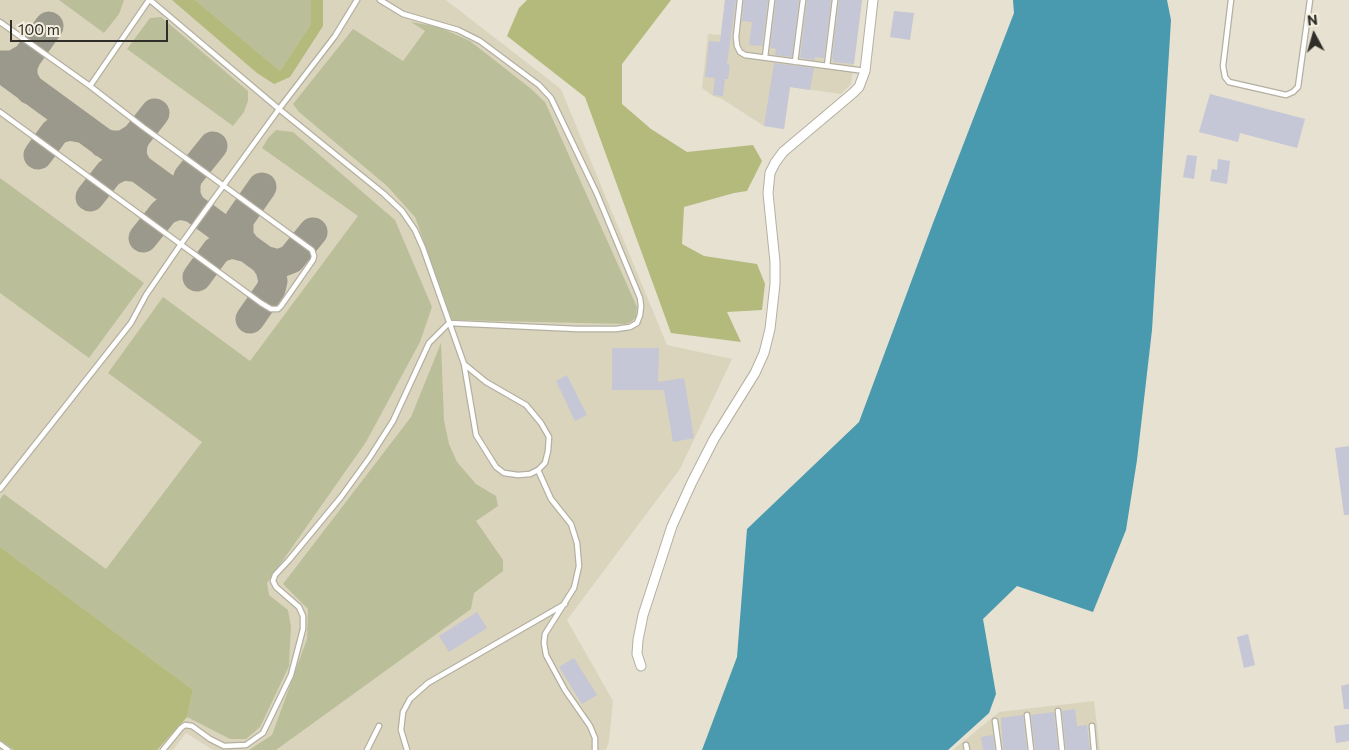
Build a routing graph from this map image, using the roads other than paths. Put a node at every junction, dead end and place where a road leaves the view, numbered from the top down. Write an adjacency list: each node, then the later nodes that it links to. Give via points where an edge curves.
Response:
1 (149, 0): 16 (lane); 17 (lane)
2 (357, 0): 17 (lane, via 335,36)
3 (380, 0): 21 (lane, via 403,14 458,30 480,41 551,98 597,194 641,306 637,323 616,329)
4 (740, 0): 12 (lane, via 737,46 745,55)
5 (772, 0): 12 (lane)
6 (803, 0): 13 (lane)
7 (835, 0): 14 (lane)
8 (873, 0): 15 (street)
9 (1231, 0): 10 (lane, via 1223,66 1225,77 1229,82 1286,95 1298,87)
10 (1310, 0)
11 (0, 22): 16 (lane)
12 (765, 58): 13 (lane)
13 (795, 62): 14 (lane)
14 (827, 66): 15 (lane)
15 (865, 71): 26 (street, via 859,87 783,152 770,173 768,193 775,277 770,329 764,353 714,439 672,526 643,615 637,654)
16 (90, 86): 19 (lane)
17 (279, 109): 19 (lane); 21 (lane, via 402,211 423,248)
18 (0, 112): 20 (lane)
19 (224, 185): 20 (lane); 20 (lane, via 314,253 313,260 282,306 274,309 262,304)
20 (181, 244): 24 (lane, via 131,323)
21 (449, 322): 22 (lane); 34 (lane, via 429,343 393,422 370,457 275,575 276,587 299,608 303,629 292,675 263,733 246,744 224,746 185,725)
22 (464, 364): 23 (lane, via 486,382 526,405 541,423 549,437 545,463); 23 (lane, via 476,435 496,467 504,473 518,475)
23 (538, 470): 25 (lane, via 551,499 570,524 577,544 579,566 574,588)
24 (0, 489)
25 (565, 604): 36 (lane, via 428,683 410,698 403,712 401,730); 37 (lane, via 545,634 546,655 590,726)
26 (641, 666)
27 (1058, 711): 40 (lane)
28 (1027, 715): 39 (lane)
29 (995, 721): 38 (lane)
30 (379, 726): 35 (lane)
31 (1092, 726): 41 (lane)
32 (0, 744): 33 (lane)
33 (8, 750)
34 (163, 750)
35 (367, 750)
36 (407, 750)
37 (596, 750)
38 (999, 750)
39 (1031, 750)
40 (1062, 750)
41 (1094, 750)

